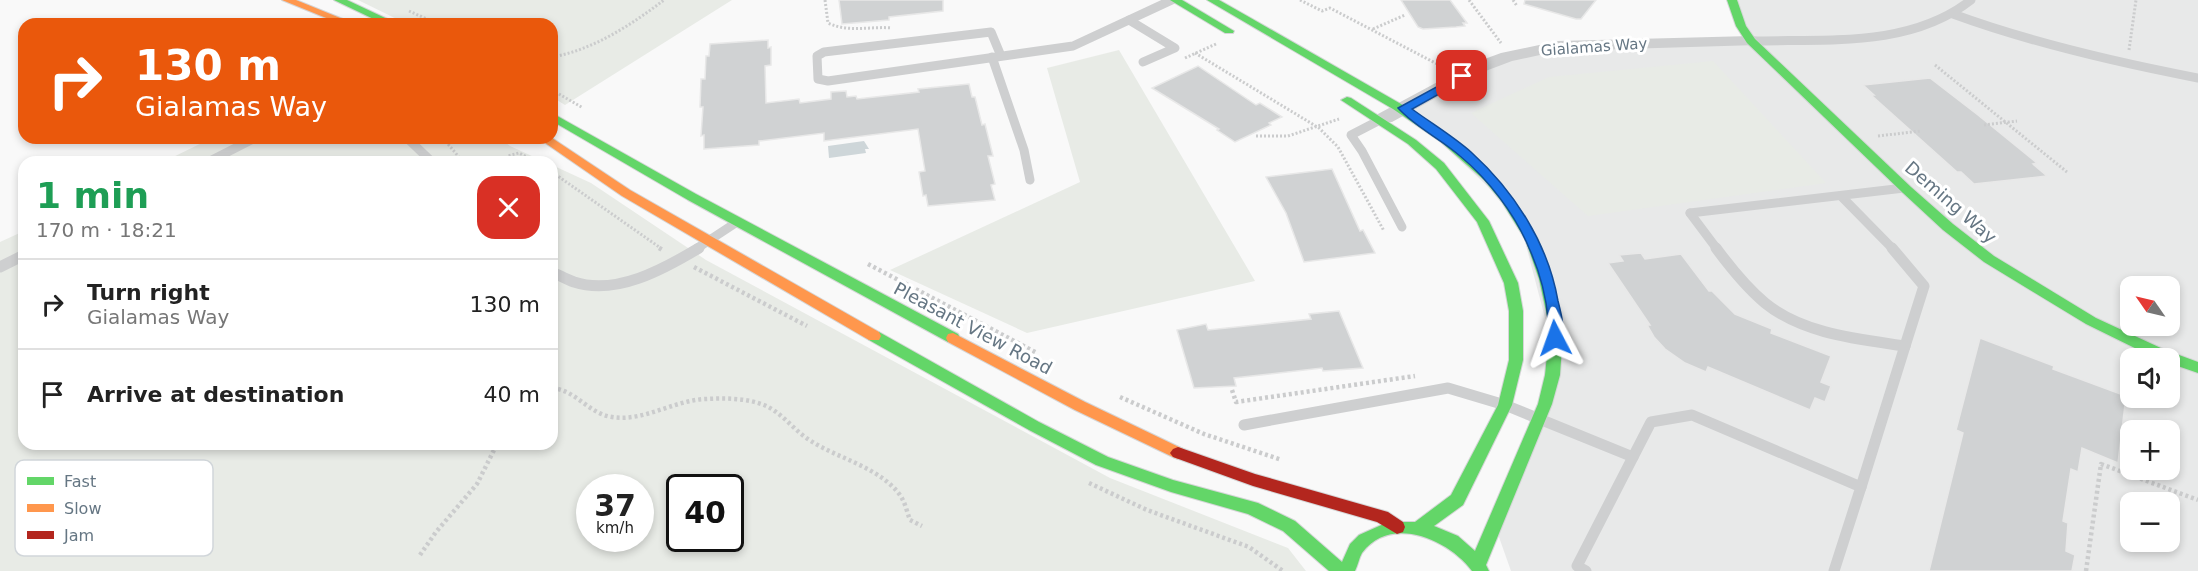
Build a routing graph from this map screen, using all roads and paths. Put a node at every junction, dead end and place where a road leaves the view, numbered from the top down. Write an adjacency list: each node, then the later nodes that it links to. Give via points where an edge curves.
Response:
1 (287, 0): 16 (street)
2 (339, 0): 17 (street)
3 (664, 0): 26 (path, via 611,33)
4 (825, 0): 19 (path, via 828,23 832,26)
5 (1173, 0): 18 (lane); 21 (street)
6 (1212, 0): 36 (street)
7 (1300, 0): 20 (path, via 1322,11 1330,8)
8 (1469, 0): 24 (path)
9 (1513, 0): 13 (path)
10 (1732, 0): 22 (street, Deming Way)
11 (1971, 0): 14 (lane)
12 (2136, 0): 28 (path)
13 (1517, 6)
14 (1953, 14): 22 (lane, via 1938,22 1883,34); 33 (lane, via 1983,26)
15 (1405, 15): 20 (path)
16 (334, 18)
17 (380, 18)
18 (1129, 20): 27 (lane, via 1073,46); 30 (lane, via 1175,48)
19 (896, 30)
20 (1372, 30): 32 (path)
21 (1240, 38)
22 (1751, 41): 36 (street, Gialamas Way, via 1558,46 1534,50 1477,68); 59 (street, Deming Way)
23 (1221, 42): 25 (path)
24 (1501, 43)
25 (1196, 53): 29 (path); 44 (path)
26 (558, 57)
27 (997, 57): 27 (lane, via 828,81 818,80 817,56 824,52 992,32); 58 (lane)
28 (2129, 59)
29 (1179, 61)
30 (1143, 62)
31 (1935, 65): 42 (path)
32 (1441, 66)
33 (2198, 78)
34 (1332, 92): 40 (street)
35 (558, 94): 37 (path)
36 (1404, 108): 40 (street, Gialamas Way); 77 (street, via 1466,154 1518,215 1536,247 1555,320 1552,377)
37 (591, 114)
38 (1347, 116): 44 (path)
39 (558, 120): 61 (street, Pleasant View Road)
40 (1381, 120): 62 (lane, via 1351,135); 76 (street, via 1440,166 1483,221 1499,252 1516,311 1516,360)
41 (2018, 121): 42 (path)
42 (2006, 122): 43 (path); 57 (path)
43 (1984, 125)
44 (1319, 128): 46 (path, via 1288,137); 63 (path, via 1338,147)
45 (1921, 131): 47 (path)
46 (1256, 136)
47 (1871, 136)
48 (243, 144): 52 (lane)
49 (413, 144): 53 (lane)
50 (448, 144): 54 (path)
51 (553, 144): 64 (street)
52 (220, 156)
53 (426, 156)
54 (459, 156)
55 (507, 156): 56 (path, via 513,152)
56 (527, 156)
57 (2067, 172)
58 (1030, 180)
59 (1905, 188): 60 (lane); 71 (street, Deming Way, via 1973,246 2036,288 2091,321)
60 (1841, 196): 69 (lane, via 1906,262 1924,286); 69 (lane, via 1690,213 1742,281 1776,312 1821,331)
61 (737, 222): 64 (lane); 85 (street, Pleasant View Road, via 1153,441 1235,474 1383,517)
62 (1402, 226)
63 (1384, 231)
64 (708, 242): 68 (lane, via 667,267 630,281 591,285); 89 (street, via 1102,461 1171,486 1252,508 1289,526)
65 (18, 258): 67 (lane)
66 (857, 259): 70 (path)
67 (0, 267)
68 (558, 275)
69 (1905, 346): 82 (lane)
70 (1041, 356)
71 (2198, 368)
72 (1417, 376): 74 (path, via 1236,402)
73 (558, 388): 84 (path, via 612,418 695,400 729,399 764,405 810,440 888,483 900,495 910,520)
74 (1232, 390)
75 (1111, 392): 81 (path, via 1204,434)
76 (1505, 405): 77 (lane); 78 (lane, via 1448,388); 86 (street, via 1457,500)
77 (1540, 420): 80 (lane); 88 (street)
78 (1244, 425)
79 (494, 450): 87 (path, via 477,484)
80 (1633, 457): 82 (lane, via 1651,422 1692,415); 91 (lane, via 1577,566)
81 (1282, 460)
82 (1861, 487): 92 (lane)
83 (2198, 500): 93 (path, via 2101,464)
84 (922, 526)
85 (1397, 527): 86 (street); 90 (street, via 1377,532 1361,543 1350,557)
86 (1419, 528): 88 (street, via 1462,547)
87 (420, 555)
88 (1479, 568)
89 (1341, 571)
90 (1347, 571)
91 (1586, 571)
92 (1834, 571)
93 (2086, 571)

